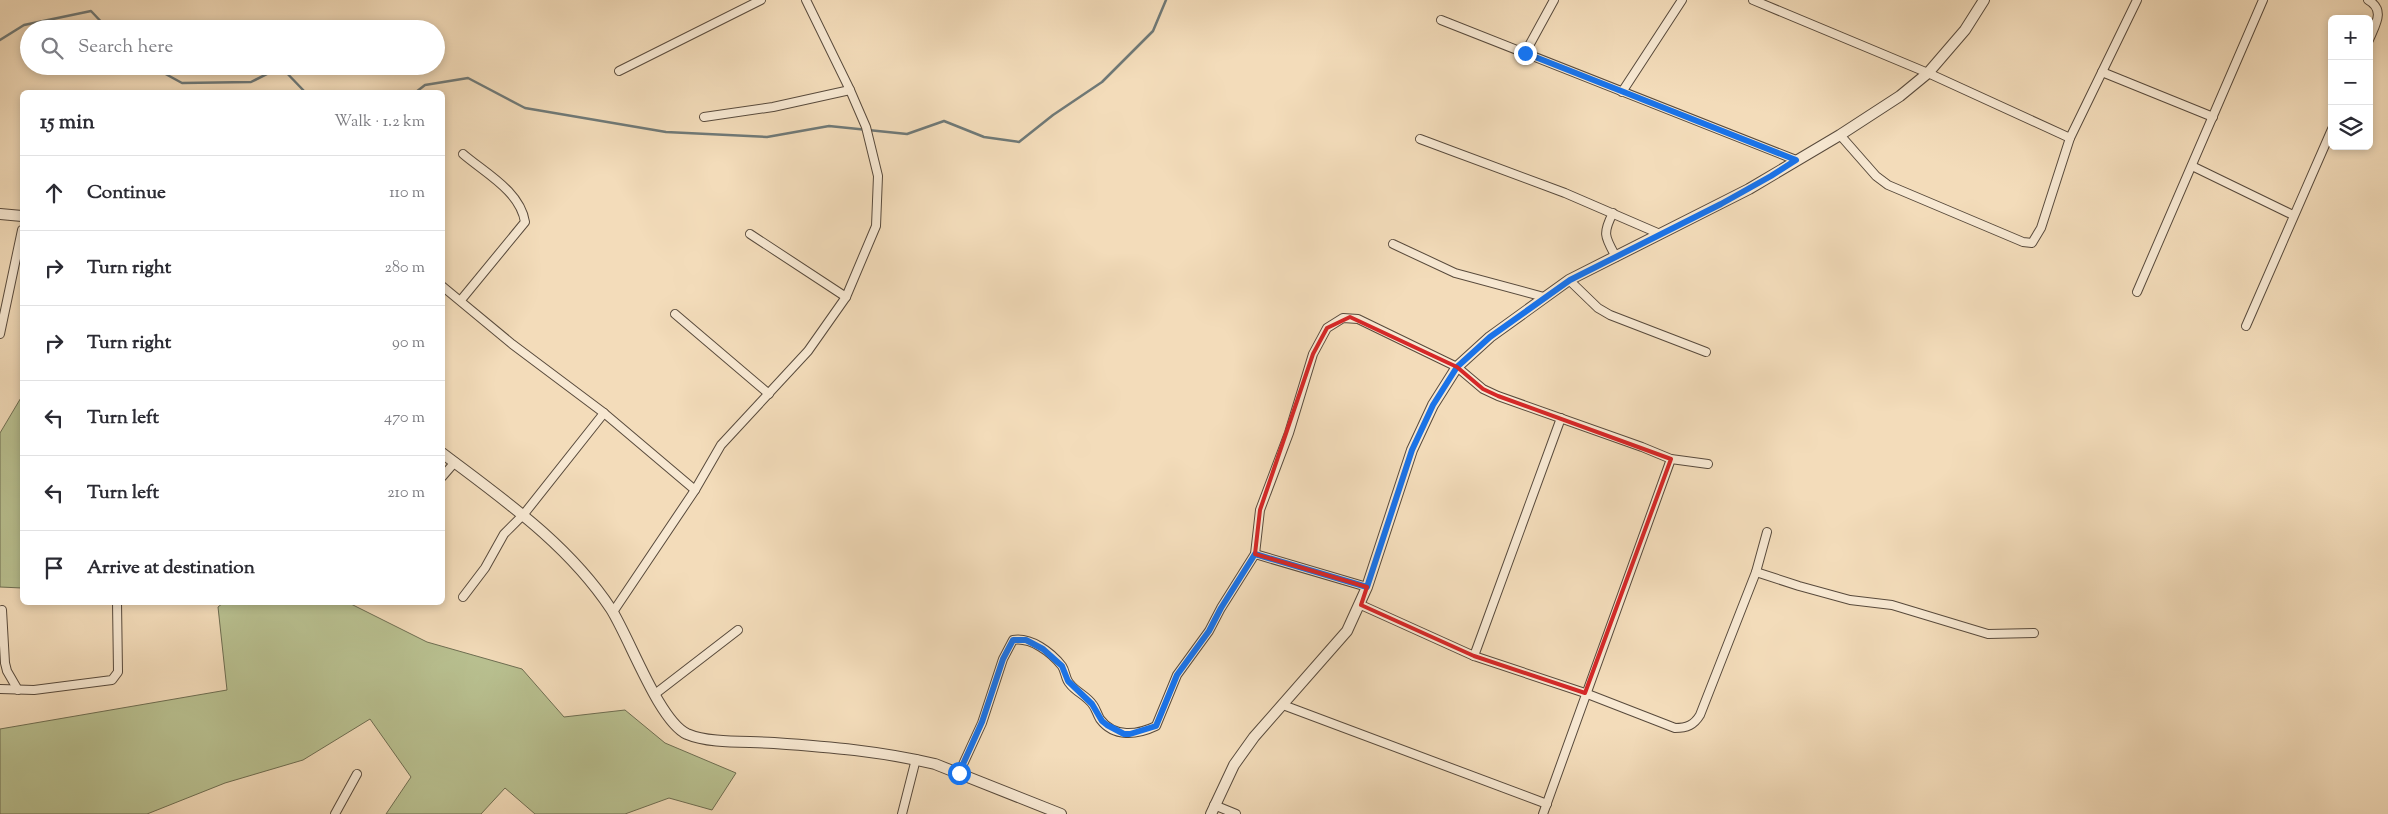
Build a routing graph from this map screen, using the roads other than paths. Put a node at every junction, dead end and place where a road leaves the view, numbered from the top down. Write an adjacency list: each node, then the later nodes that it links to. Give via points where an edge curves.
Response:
1 (761, 0): 13 (street)
2 (806, 0): 16 (street)
3 (1554, 0): 12 (street)
4 (1682, 0): 17 (street)
5 (1753, 0): 15 (street)
6 (1984, 0): 15 (street, via 1965,30)
7 (2137, 0): 14 (street)
8 (2263, 0): 19 (street)
9 (2368, 0): 11 (street, via 2378,7 2379,12)
10 (1441, 20): 12 (street)
11 (2373, 29)
12 (1525, 53): 17 (street)
13 (619, 71)
14 (2102, 72): 19 (street); 21 (street)
15 (1928, 73): 20 (street, via 1900,96); 21 (street)
16 (850, 90): 18 (street, via 773,107); 39 (street, via 866,131 878,176 876,226)
17 (1622, 92): 25 (street)
18 (704, 117)
19 (2213, 117): 26 (street)
20 (1840, 135): 21 (street, via 1888,185 2027,243 2036,240 2039,234); 25 (street)
21 (2070, 138)
22 (2328, 138): 29 (street)
23 (1420, 139): 27 (street)
24 (463, 154): 41 (street, via 520,204 525,222)
25 (1796, 160): 32 (street, via 1749,189)
26 (2192, 166): 29 (street); 38 (street)
27 (1613, 213): 32 (street); 35 (street, via 1605,238)
28 (0, 214): 30 (street)
29 (2293, 215): 43 (street)
30 (20, 216)
31 (750, 234): 39 (street)
32 (1660, 234): 35 (street)
33 (20, 239): 44 (street)
34 (1393, 244): 40 (street, via 1455,273)
35 (1616, 257): 36 (street)
36 (1570, 280): 40 (street); 45 (street, via 1598,308 1610,315)
37 (445, 288): 41 (street)
38 (2137, 292)
39 (846, 297): 47 (street, via 808,351)
40 (1544, 297): 46 (street, via 1490,337)
41 (461, 300): 48 (street, via 512,344)
42 (675, 314): 47 (street)
43 (2246, 326)
44 (0, 334)
45 (1706, 352)
46 (1457, 367): 49 (street, via 1483,389); 58 (street, via 1358,319 1343,318 1327,328 1313,354 1289,433 1260,510); 60 (street, via 1433,405 1412,450)
47 (769, 394): 55 (street, via 721,445)
48 (604, 414): 55 (street); 56 (street)
49 (1561, 418): 51 (street); 68 (street)
50 (445, 455): 52 (street)
51 (1671, 459): 53 (street); 72 (street)
52 (455, 462): 54 (street); 56 (street)
53 (1708, 464)
54 (445, 474)
55 (696, 490): 65 (street)
56 (524, 514): 61 (street, via 504,534 485,568); 65 (street, via 578,564)
57 (1767, 532): 59 (street)
58 (1255, 554): 60 (street); 76 (street, via 1209,631 1177,675 1156,726 1124,734 1107,725 1092,704 1068,681 1062,666 1043,649 1026,640 1013,640)
59 (1756, 572): 67 (street, via 1850,600 1892,605 1988,634); 72 (street, via 1695,723 1675,728)
60 (1367, 587): 63 (street)
61 (462, 597)
62 (117, 605): 71 (street, via 116,676 106,682)
63 (1361, 605): 68 (street); 74 (street, via 1347,630)
64 (2, 610): 69 (street)
65 (613, 612): 73 (street)
66 (738, 630): 73 (street)
67 (2034, 633)
68 (1474, 656): 72 (street)
69 (7, 671): 70 (street); 71 (street)
70 (1, 688): 71 (street)
71 (18, 690)
72 (1585, 693): 78 (street)
73 (655, 694): 75 (street, via 679,730 694,736 863,749)
74 (1283, 705): 78 (street); 79 (street, via 1254,737 1234,766)
75 (916, 759): 76 (street); 81 (street)
76 (959, 773): 82 (street)
77 (357, 774): 80 (street)
78 (1547, 804): 84 (street)
79 (1212, 810): 83 (street)
80 (335, 814)
81 (902, 814)
82 (1061, 814)
83 (1236, 814)
84 (1543, 814)

